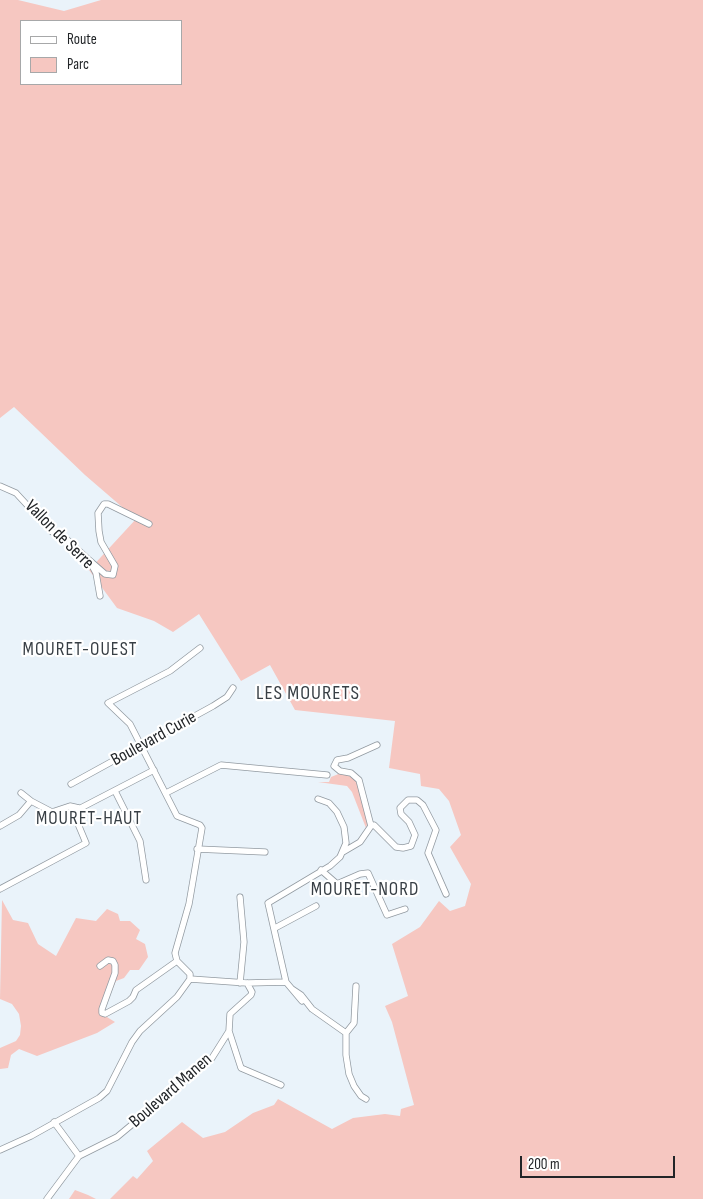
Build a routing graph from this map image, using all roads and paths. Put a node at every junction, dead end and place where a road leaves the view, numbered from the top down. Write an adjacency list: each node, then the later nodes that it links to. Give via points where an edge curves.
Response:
1 (0, 486): 3 (street, Vallon de Serre, via 16,493 52,532 60,533)
2 (148, 524): 3 (street, via 104,504 98,513 99,532 115,566 113,575 105,574)
3 (89, 560): 4 (street, Vallon de Serre, via 96,573)
4 (100, 596)
5 (200, 648): 8 (street, via 170,670 108,703 130,724)
6 (232, 688): 8 (street, Boulevard Curie, via 227,697 213,706)
7 (377, 745): 19 (street, via 337,760 334,766 359,780)
8 (141, 746): 9 (street); 11 (street, Boulevard Curie)
9 (154, 770): 12 (street); 14 (street)
10 (327, 775): 14 (street, via 221,765)
11 (71, 784)
12 (115, 791): 17 (street); 24 (street, via 140,841)
13 (21, 793): 16 (street)
14 (166, 793): 20 (street, via 177,816 200,824)
15 (318, 799): 22 (street, via 329,803 337,812 344,827 346,843)
16 (31, 801): 17 (street, via 52,812 70,806); 18 (street, via 19,815)
17 (79, 808): 25 (street, via 73,812 86,843)
18 (0, 826)
19 (371, 826): 22 (street, via 360,842); 26 (street, via 377,827 396,847 409,847 414,842 414,835 400,808 408,800 421,803 436,833 428,856)
20 (197, 849): 21 (street); 31 (street)
21 (265, 852)
22 (343, 852): 23 (street)
23 (321, 870): 29 (street, via 340,884 368,873 387,915); 30 (street, via 270,901 268,907)
24 (146, 880)
25 (0, 889)
26 (446, 894)
27 (240, 897): 35 (street, via 244,942)
28 (316, 906): 30 (street)
29 (405, 909)
30 (275, 928): 34 (street)
31 (177, 960): 32 (street, via 136,990 128,1001 106,1014 102,1009 116,965 108,960); 33 (street, via 188,971)
32 (100, 966)
33 (190, 979): 35 (street); 42 (street, via 177,997 140,1032 107,1091)
34 (286, 982): 36 (street); 39 (street, via 294,994)
35 (240, 983): 36 (street)
36 (247, 984): 38 (street, Boulevard Manen, via 252,992 230,1014)
37 (356, 986): 39 (street, via 354,1023)
38 (229, 1031): 40 (street, via 241,1068); 44 (street, Boulevard Manen, via 212,1058 117,1137)
39 (346, 1033): 41 (street, via 349,1074)
40 (281, 1085)
41 (366, 1099)
42 (54, 1122): 43 (street); 44 (street)
43 (0, 1150)
44 (79, 1156): 45 (street)
45 (47, 1199)

